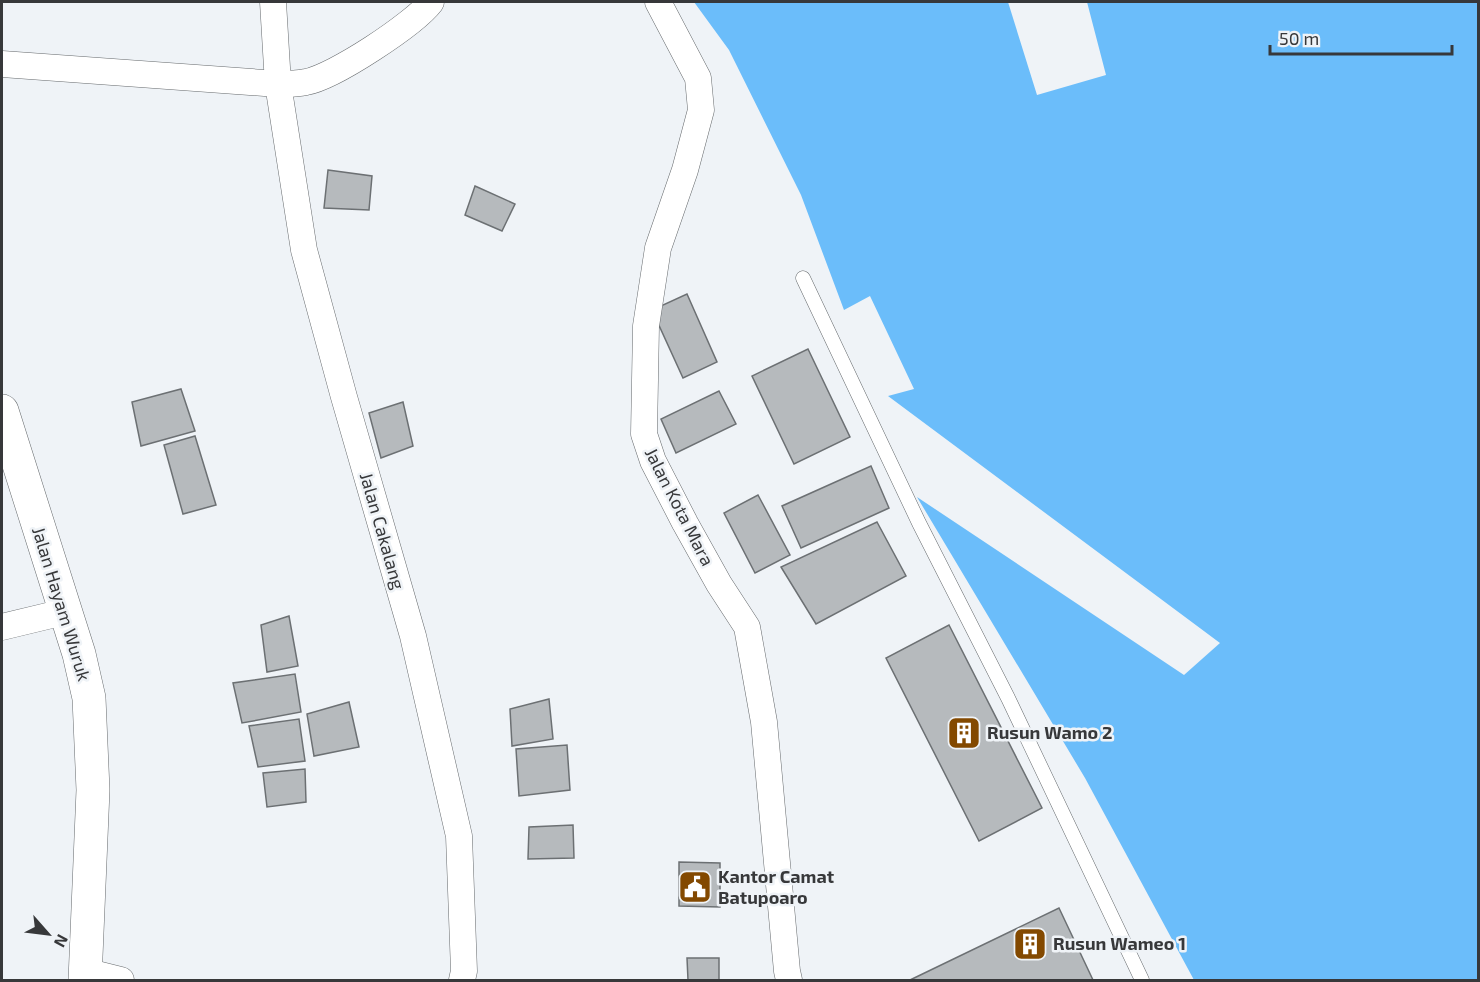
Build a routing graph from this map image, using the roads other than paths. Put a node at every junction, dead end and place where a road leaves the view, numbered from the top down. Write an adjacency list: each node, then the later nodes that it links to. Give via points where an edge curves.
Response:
1 (273, 2): 5 (street, Jalan Cakalang)
2 (431, 2): 5 (street, via 417,17 336,70 307,82)
3 (658, 2): 13 (street, Jalan Kota Mara, via 698,78 701,110 658,248 646,326 644,434 685,523 747,627 765,722)
4 (2, 64): 5 (street)
5 (278, 84): 12 (street, Jalan Cakalang, via 304,250 413,636 459,836)
6 (803, 278): 14 (lane)
7 (2, 411): 8 (street, Jalan Hayam Wuruk)
8 (64, 612): 9 (street); 10 (street, Jalan Hayam Wuruk, via 89,698 93,789)
9 (2, 627)
10 (85, 976): 11 (street)
11 (121, 981)
12 (462, 981)
13 (789, 981)
14 (1142, 981)

